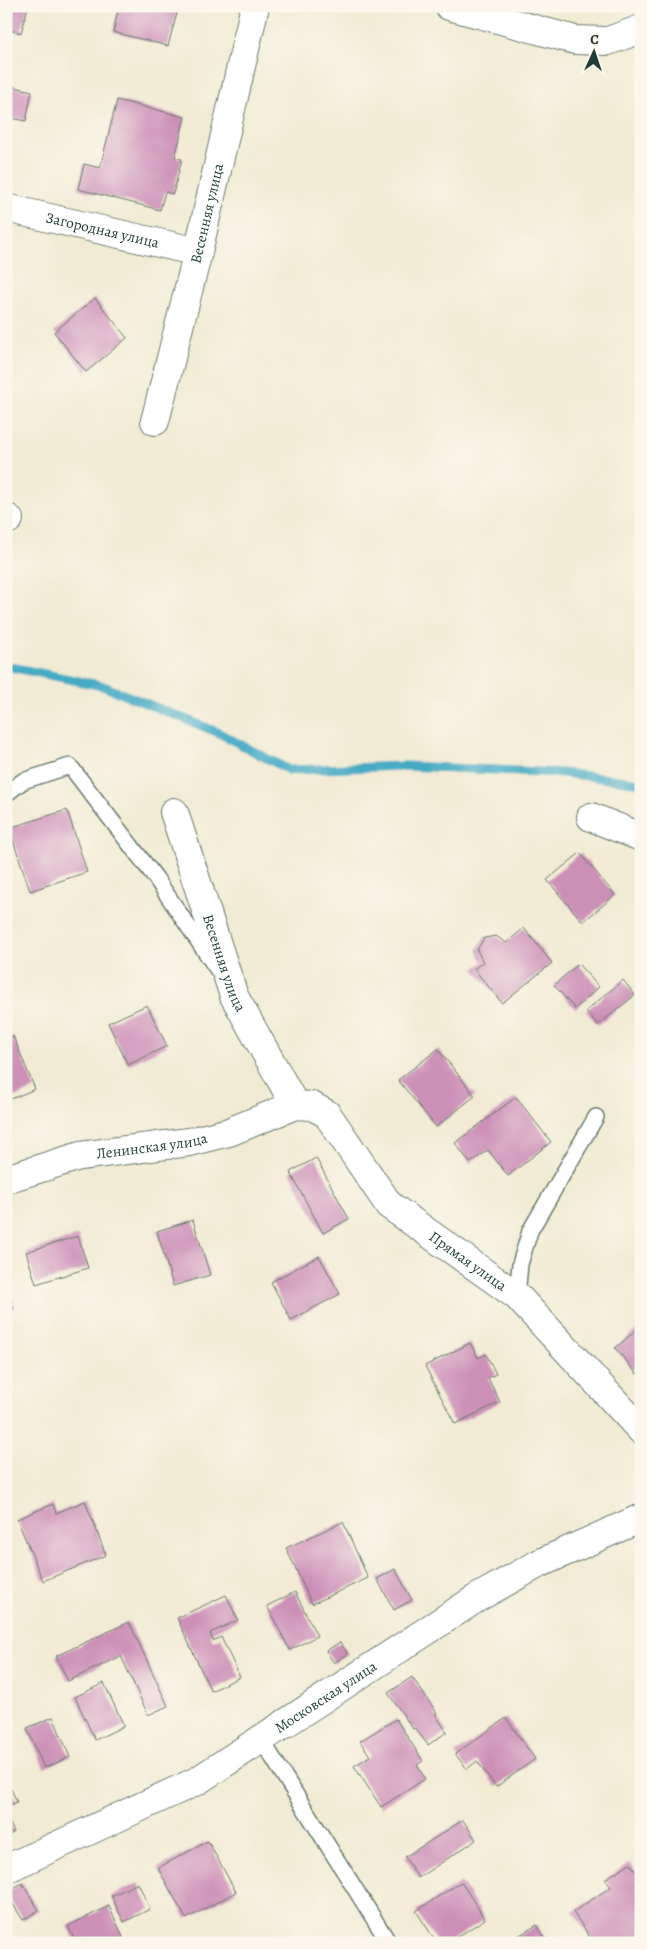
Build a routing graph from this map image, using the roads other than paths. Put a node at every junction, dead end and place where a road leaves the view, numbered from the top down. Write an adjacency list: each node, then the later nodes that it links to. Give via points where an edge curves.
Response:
1 (254, 6): 5 (street, Весенняя улица)
2 (449, 6): 3 (street, via 575,40 608,41)
3 (641, 30)
4 (6, 208): 5 (street, Загородная улица)
5 (198, 252): 6 (street, Весенняя улица)
6 (155, 421)
7 (6, 794): 11 (lane, via 23,781 70,766 155,876)
8 (174, 812): 11 (street, Весенняя улица)
9 (591, 817): 10 (street)
10 (641, 836)
11 (234, 996): 12 (street, Весенняя улица)
12 (295, 1105): 14 (street, Ленинская улица, via 230,1132 189,1142 80,1156); 15 (street, Прямая улица, via 312,1106 327,1114 389,1205)
13 (596, 1117): 15 (lane, via 530,1231 520,1264)
14 (6, 1179)
15 (517, 1296): 16 (street, Прямая улица)
16 (641, 1430)
17 (641, 1518): 18 (street, Московская улица, via 538,1564 477,1598)
18 (261, 1739): 19 (street, Московская улица, via 197,1781); 20 (lane)
19 (6, 1868)
20 (389, 1943)

